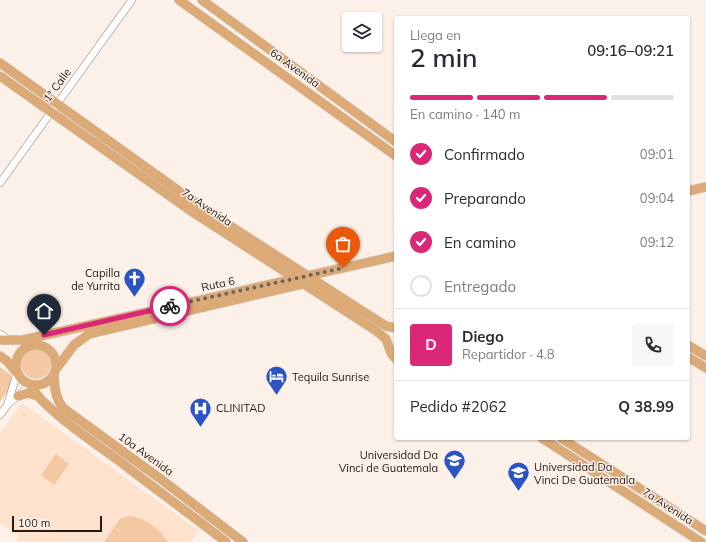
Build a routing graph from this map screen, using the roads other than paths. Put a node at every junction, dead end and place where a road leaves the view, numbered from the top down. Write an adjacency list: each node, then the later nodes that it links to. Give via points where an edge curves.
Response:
1 (132, 0): 6 (street, 1ª Calle)
2 (179, 0): 9 (main road, 6a Avenida)
3 (202, 0): 8 (main road, 6a Avenida)
4 (0, 63): 6 (main road, 7a Avenida)
5 (0, 76): 7 (main road, 7a Avenida)
6 (57, 104): 7 (street, 1ª Calle); 15 (main road, 7a Avenida)
7 (51, 112): 10 (street, 1ª Calle); 14 (main road, 7a Avenida, via 191,211)
8 (394, 141)
9 (394, 155)
10 (0, 182)
11 (706, 187): 12 (main road)
12 (690, 191)
13 (394, 257): 15 (main road, Ruta 6)
14 (295, 279): 15 (main road, Ruta 6); 18 (main road, Ruta 6)
15 (305, 280): 16 (main road, 7a Avenida, via 316,282 381,323); 25 (main road, 7a Avenida, via 380,334 387,341); 28 (main road, Ruta 6, via 89,334 74,345)
16 (394, 328)
17 (0, 334): 19 (street)
18 (44, 335): 20 (main road, Ruta 6); 21 (main road)
19 (4, 340): 20 (main road)
20 (22, 340): 21 (main road)
21 (36, 344): 28 (main road, via 52,352 55,357); 29 (main road, via 26,347 19,353)
22 (690, 345): 24 (main road)
23 (0, 356): 29 (main road)
24 (706, 356)
25 (394, 357)
26 (690, 358): 27 (main road)
27 (706, 368)
28 (55, 371): 30 (main road, via 46,382); 41 (main road, 10a Avenida, via 54,390 63,408)
29 (17, 373): 30 (main road); 33 (street)
30 (31, 385): 31 (street); 32 (main road, 10a Avenida)
31 (18, 396): 32 (main road, via 27,393); 33 (street)
32 (38, 396): 37 (main road, 10a Avenida, via 70,424)
33 (8, 404): 34 (street)
34 (0, 415)
35 (545, 440): 42 (main road, 7a Avenida)
36 (564, 440): 38 (main road, 7a Avenida)
37 (207, 527): 39 (main road, 10a Avenida); 40 (main road, via 214,525)
38 (706, 531)
39 (226, 542)
40 (238, 542)
41 (243, 542)
42 (701, 542)

